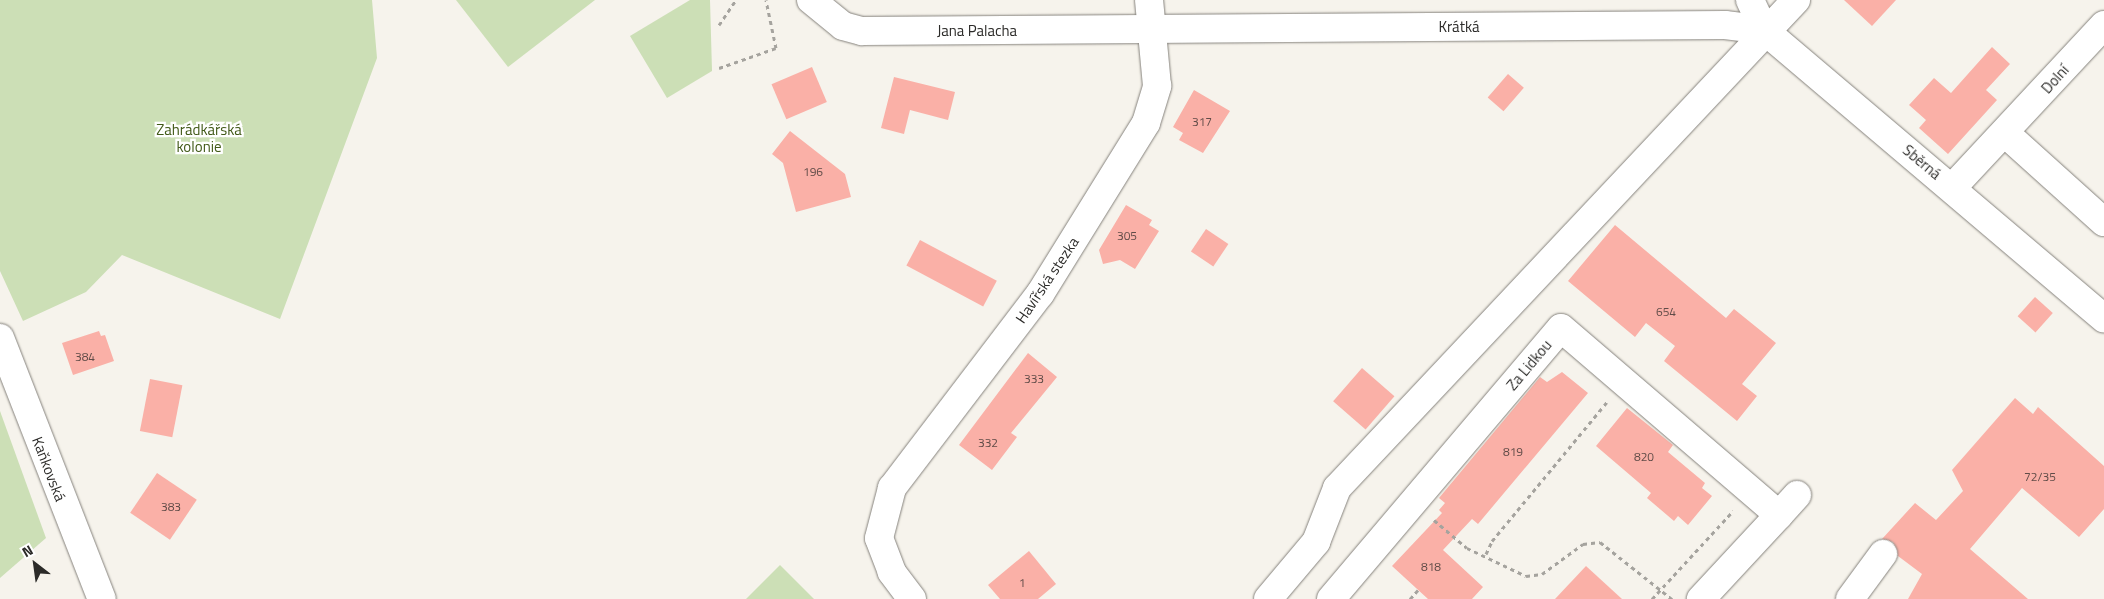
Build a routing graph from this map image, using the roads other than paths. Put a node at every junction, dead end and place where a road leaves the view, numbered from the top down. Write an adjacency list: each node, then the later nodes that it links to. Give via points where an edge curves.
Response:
1 (811, 0): 6 (street, Jana Palacha, via 837,22 862,30)
2 (1149, 0): 6 (street, Havířská stezka)
3 (1750, 0): 7 (street, Sběrná)
4 (1796, 0): 7 (street)
5 (2104, 25): 8 (street, Dolní)
6 (1153, 30): 7 (street, Krátká, via 1725,25); 17 (street, Havířská stezka, via 1157,86 1146,123 1040,294 892,488 879,538 892,572)
7 (1764, 30): 9 (street, Sběrná); 18 (street, via 1336,488 1316,542)
8 (2006, 133): 9 (street, Dolní); 10 (street)
9 (1952, 188): 11 (street, Sběrná)
10 (2104, 222)
11 (2104, 318)
12 (0, 338): 16 (street, Kaňkovská)
13 (1797, 494): 14 (street)
14 (1779, 515): 19 (street, Za Lidkou, via 1561,328); 20 (street)
15 (1883, 554): 21 (street)
16 (102, 599)
17 (912, 599)
18 (1268, 599)
19 (1331, 599)
20 (1700, 599)
21 (1850, 599)

